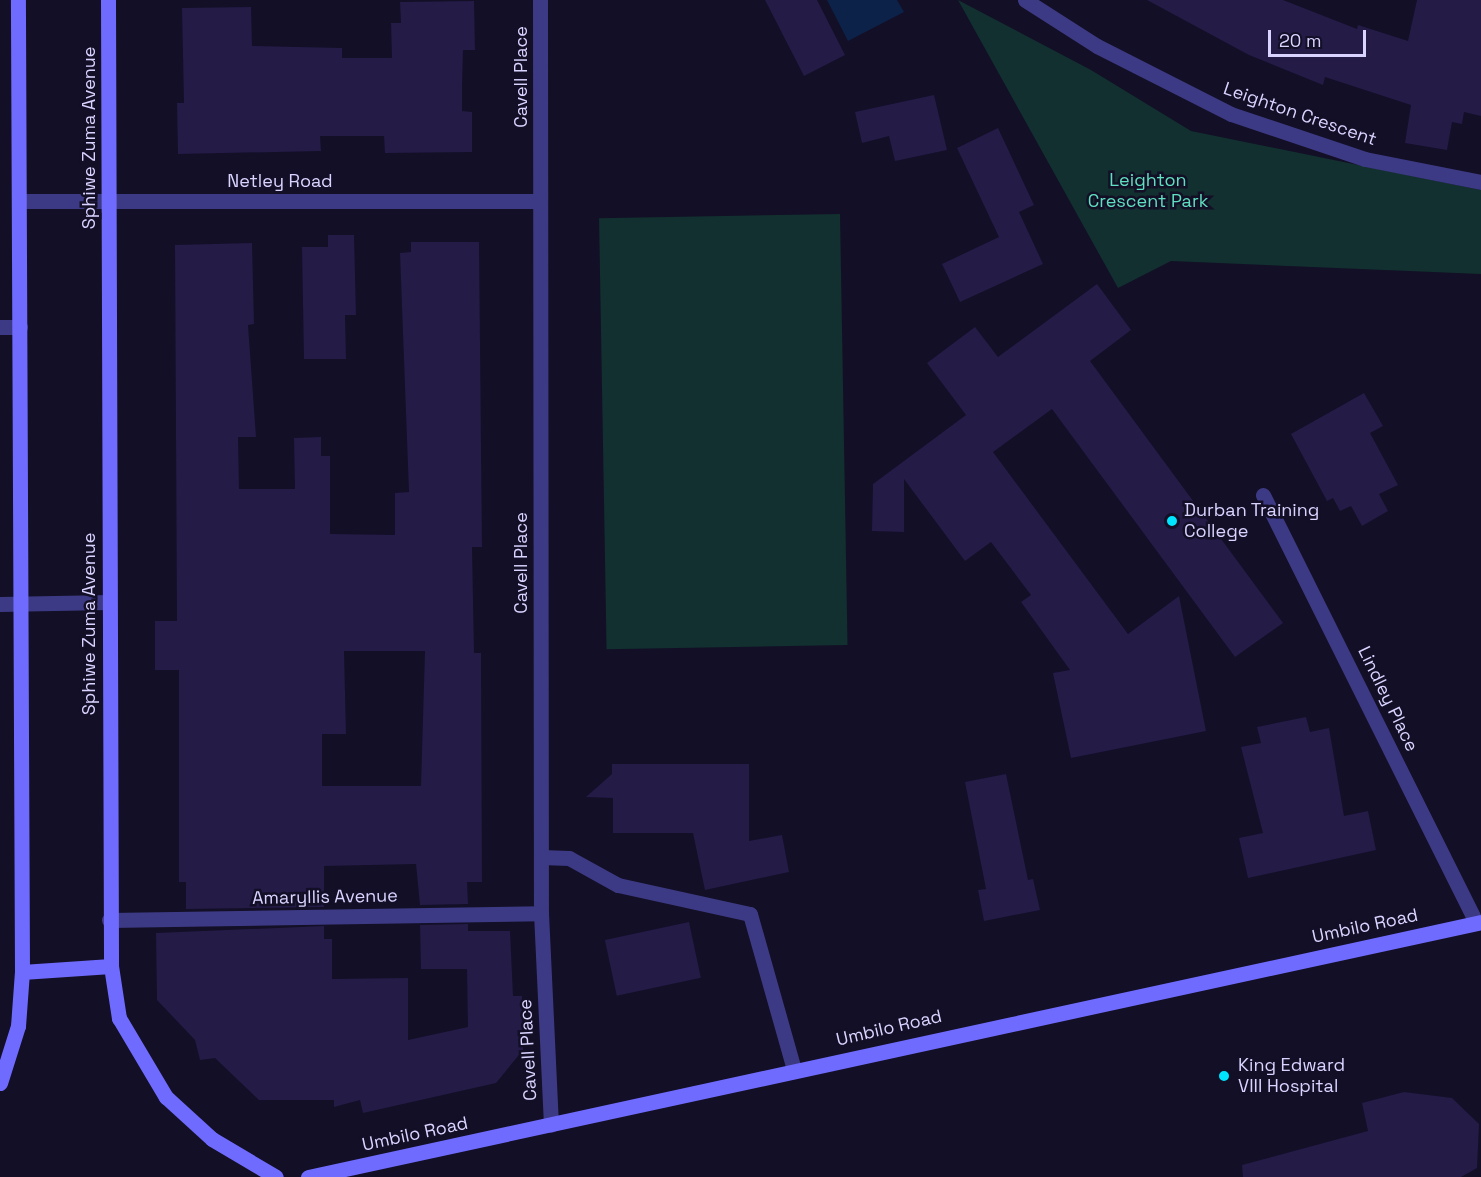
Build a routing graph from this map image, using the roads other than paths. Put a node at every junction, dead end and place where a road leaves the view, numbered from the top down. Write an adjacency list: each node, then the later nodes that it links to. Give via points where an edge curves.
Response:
1 (18, 0): 7 (street)
2 (108, 0): 6 (street, Sphiwe Zuma Avenue)
3 (540, 0): 8 (street, Cavell Place)
4 (1025, 0): 5 (street, Leighton Crescent, via 1097,46 1231,114 1365,159)
5 (1481, 182)
6 (109, 200): 7 (street, Netley Road); 8 (street, Netley Road); 12 (street, Sphiwe Zuma Avenue)
7 (20, 201): 10 (street)
8 (540, 201): 15 (street, Cavell Place)
9 (0, 327): 10 (street)
10 (20, 327): 14 (street)
11 (1263, 495): 18 (street, Lindley Place)
12 (109, 602): 14 (street); 17 (street, Sphiwe Zuma Avenue)
13 (0, 604): 14 (street)
14 (18, 604): 20 (street)
15 (541, 857): 16 (street, Cavell Place); 21 (street, via 569,858 618,885 750,914)
16 (541, 913): 17 (street, Amaryllis Avenue); 23 (street, Cavell Place)
17 (109, 920): 19 (street, Sphiwe Zuma Avenue)
18 (1478, 922): 21 (street, Umbilo Road)
19 (111, 966): 20 (street); 24 (street, Sphiwe Zuma Avenue, via 119,1018 166,1097 212,1139)
20 (22, 972): 22 (street, via 18,1026)
21 (794, 1069): 23 (street, Umbilo Road)
22 (0, 1083)
23 (551, 1125): 25 (street, Umbilo Road)
24 (276, 1177)
25 (308, 1177)

